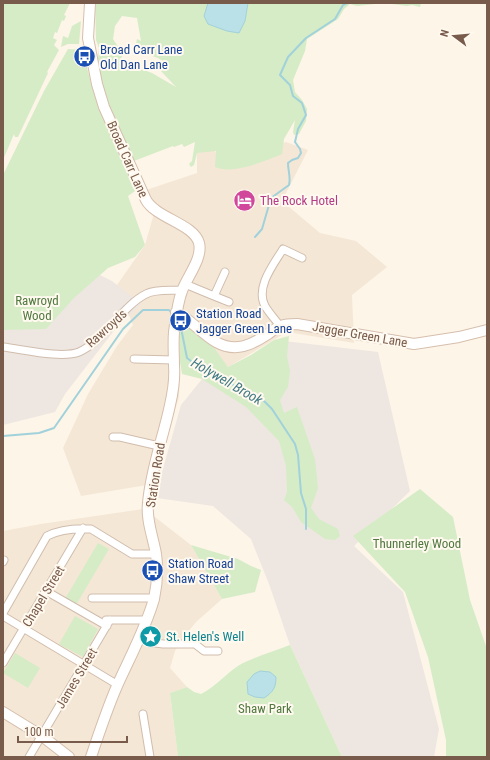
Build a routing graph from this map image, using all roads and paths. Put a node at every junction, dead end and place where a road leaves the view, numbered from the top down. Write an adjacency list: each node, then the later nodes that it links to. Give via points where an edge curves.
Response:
1 (90, 3): 4 (street, Broad Carr Lane, via 88,38 97,84 104,107 146,200 154,210 190,231 199,243 198,257)
2 (302, 258): 9 (street, via 283,249 264,284 264,305)
3 (226, 272): 5 (street)
4 (184, 287): 5 (street); 7 (street, Broad Carr Lane); 11 (street, Rawroyds, via 146,294 85,349 78,352 68,354)
5 (214, 296): 6 (street)
6 (229, 302)
7 (176, 312): 8 (street, Broad Carr Lane); 9 (street, Jagger Green Lane, via 224,346 244,347)
8 (175, 326): 13 (street, Station Road)
9 (280, 326): 10 (street, Jagger Green Lane, via 297,324 414,344)
10 (487, 330)
11 (3, 347)
12 (134, 359): 13 (street)
13 (174, 360): 15 (street, Station Road, via 174,383)
14 (113, 437): 15 (street, via 120,436)
15 (159, 446): 17 (street, Station Road, via 148,504 150,532)
16 (83, 528): 17 (street, via 91,529 132,554); 18 (street, Chapel Street); 21 (street, via 58,531 47,536)
17 (156, 554): 20 (street, Station Road, via 157,580)
18 (46, 591): 23 (street, via 96,620); 24 (street, Chapel Street)
19 (92, 598): 20 (street)
20 (154, 598): 22 (street, Station Road)
21 (3, 615): 24 (street)
22 (146, 620): 23 (street); 25 (street, Station Road)
23 (108, 623): 28 (street, James Street)
24 (24, 628): 27 (street, Chapel Street); 28 (street)
25 (140, 638): 26 (street, via 163,644 195,644 204,651); 29 (street, Station Road)
26 (218, 651)
27 (3, 663)
28 (84, 664): 29 (street); 32 (street, James Street)
29 (118, 684): 35 (street, Station Road)
30 (3, 712): 32 (street)
31 (143, 714): 36 (street)
32 (42, 736): 33 (street, James Street); 34 (street)
33 (29, 757)
34 (69, 757)
35 (91, 757)
36 (150, 757)

